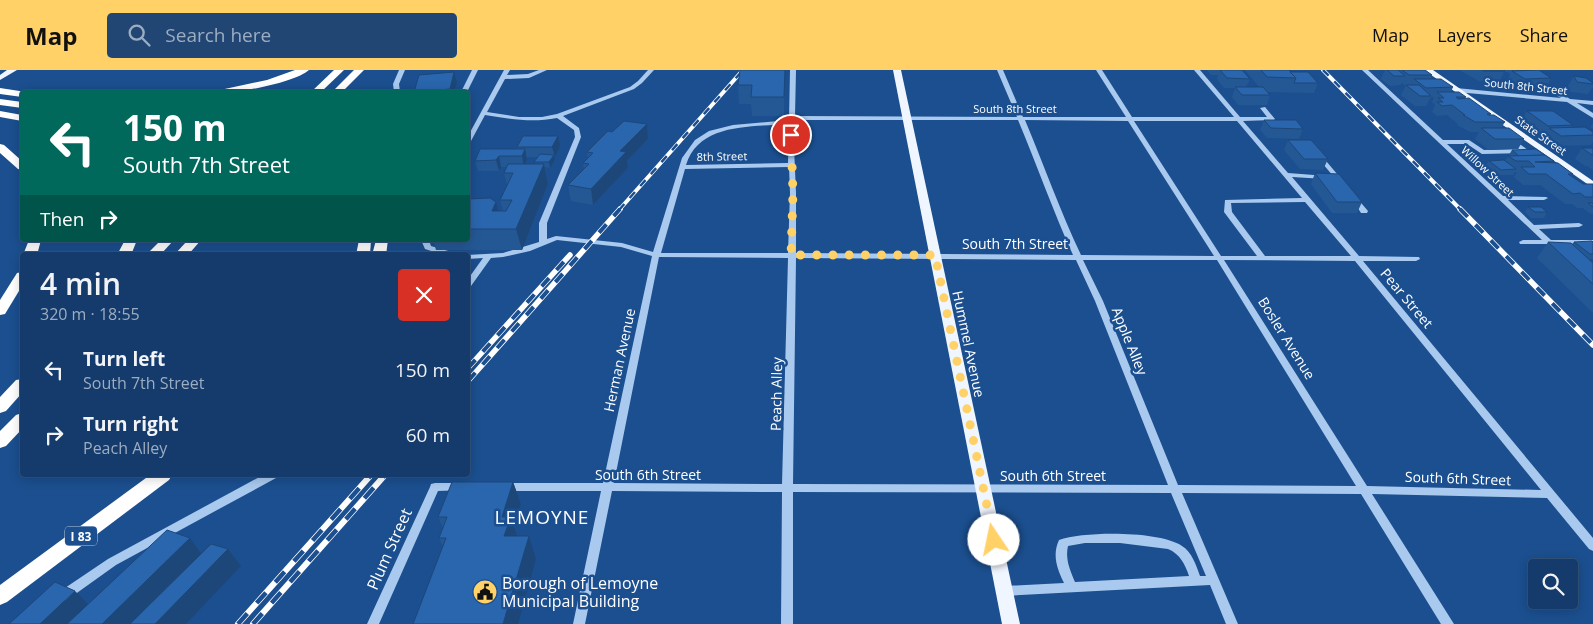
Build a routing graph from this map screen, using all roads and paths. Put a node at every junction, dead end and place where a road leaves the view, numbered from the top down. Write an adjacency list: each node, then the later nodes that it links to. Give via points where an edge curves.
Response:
1 (13, 70): 19 (main road)
2 (304, 70): 20 (highway)
3 (339, 70): 21 (highway)
4 (359, 70): 22 (highway)
5 (402, 70): 23 (street)
6 (475, 70): 24 (street)
7 (507, 70): 18 (street)
8 (544, 70): 18 (street, via 529,76)
9 (651, 70): 37 (street, via 632,88)
10 (792, 70): 45 (street)
11 (897, 70): 40 (main road, Hummel Avenue)
12 (1000, 70): 41 (street, Apple Alley)
13 (1099, 70): 42 (street, Bosler Avenue)
14 (1197, 70): 43 (street, Pear Street)
15 (1428, 70): 25 (main road, State Street)
16 (1520, 70): 28 (street)
17 (1368, 72): 48 (street, Willow Street)
18 (503, 77): 35 (street)
19 (0, 78)
20 (234, 90)
21 (318, 90)
22 (339, 90)
23 (397, 90)
24 (465, 90)
25 (1456, 90): 28 (street, South 8th Street); 50 (main road, State Street)
26 (0, 91): 27 (highway)
27 (20, 94)
28 (1567, 100): 30 (street, South 8th Street); 38 (street)
29 (0, 102): 31 (highway)
30 (1593, 103)
31 (20, 105)
32 (1263, 108): 44 (street, South 8th Street, via 1272,119)
33 (0, 109): 34 (highway)
34 (20, 111)
35 (483, 113): 37 (street, via 532,120); 47 (street)
36 (0, 114): 39 (highway)
37 (558, 116): 71 (street, via 577,129 578,137 543,223)
38 (1593, 116)
39 (20, 118)
40 (907, 118): 41 (street, South 8th Street); 45 (street, South 8th Street); 77 (main road, Hummel Avenue)
41 (1020, 118): 42 (street, South 8th Street); 80 (street, Apple Alley)
42 (1130, 118): 43 (street, South 8th Street); 82 (street, Bosler Avenue)
43 (1238, 119): 44 (street, South 8th Street); 56 (street, Pear Street)
44 (1252, 119): 46 (street)
45 (792, 120): 54 (street, Peach Alley); 55 (street, Herman Avenue, via 710,132 697,141)
46 (1258, 127)
47 (470, 131)
48 (1442, 142): 49 (street, via 1470,142 1482,152 1526,151); 59 (street, Willow Street)
49 (1513, 142): 50 (street)
50 (1532, 143): 58 (main road, State Street)
51 (0, 147): 53 (highway)
52 (1316, 152): 57 (street)
53 (20, 165)
54 (792, 166): 55 (street, 8th Street); 76 (street, Peach Alley)
55 (682, 167): 75 (street, Herman Avenue)
56 (1285, 175): 57 (street); 61 (street, Pear Street)
57 (1337, 178): 62 (street)
58 (1593, 184)
59 (1501, 198): 60 (street); 64 (street, Willow Street)
60 (1544, 198)
61 (1306, 200): 83 (street, via 1228,201 1228,212); 84 (street, Pear Street)
62 (1364, 211)
63 (1579, 225): 64 (street)
64 (1532, 227): 69 (street, Willow Street)
65 (166, 242): 72 (highway)
66 (193, 242): 73 (highway)
67 (425, 242): 74 (street)
68 (1523, 242): 69 (street)
69 (1549, 242): 70 (street); 78 (street, Willow Street)
70 (1593, 242)
71 (543, 243): 75 (street, South 7th Street, via 569,238 622,245); 79 (street, South 7th Street)
72 (156, 252)
73 (184, 252)
74 (439, 252)
75 (656, 255): 76 (street, South 7th Street); 98 (street, Herman Avenue)
76 (791, 255): 77 (street, South 7th Street); 100 (street, Peach Alley)
77 (935, 255): 80 (street, South 7th Street); 99 (main road, Hummel Avenue)
78 (1563, 255)
79 (489, 256): 81 (street, South 7th Street); 87 (street)
80 (1077, 256): 82 (street, South 7th Street); 101 (street, Apple Alley, via 1099,301)
81 (470, 257)
82 (1220, 258): 83 (street, South 7th Street); 102 (street, Bosler Avenue)
83 (1263, 258): 84 (street, South 7th Street)
84 (1357, 259): 85 (street, South 7th Street); 103 (street, Pear Street)
85 (1416, 259)
86 (20, 279): 88 (highway)
87 (470, 281)
88 (0, 311)
89 (20, 387): 90 (highway)
90 (0, 406)
91 (20, 421): 92 (highway)
92 (0, 442)
93 (160, 477): 109 (highway, I 83)
94 (268, 477): 110 (street, via 112,562)
95 (435, 487): 96 (street); 111 (street, Plum Street)
96 (473, 487)
97 (492, 487): 98 (street, South 6th Street)
98 (608, 488): 100 (street, South 6th Street); 112 (street, Herman Avenue)
99 (983, 488): 100 (street, South 6th Street); 101 (street, South 6th Street); 108 (main road, Hummel Avenue)
100 (788, 489): 113 (street, Peach Alley)
101 (1175, 490): 102 (street, South 6th Street); 105 (street, Apple Alley)
102 (1364, 490): 103 (street, South 6th Street); 116 (street, Bosler Avenue)
103 (1551, 494): 104 (street, Pear Street)
104 (1593, 546)
105 (1214, 580): 106 (street); 115 (street, Apple Alley)
106 (1196, 581): 107 (street); 107 (street, via 1185,556 1171,545 1154,541 1076,539 1063,543 1060,551 1060,561)
107 (1072, 588): 108 (street)
108 (1004, 592): 114 (main road, Hummel Avenue)
109 (0, 596)
110 (51, 605)
111 (373, 624)
112 (579, 624)
113 (787, 624)
114 (1011, 624)
115 (1232, 624)
116 (1448, 624)

